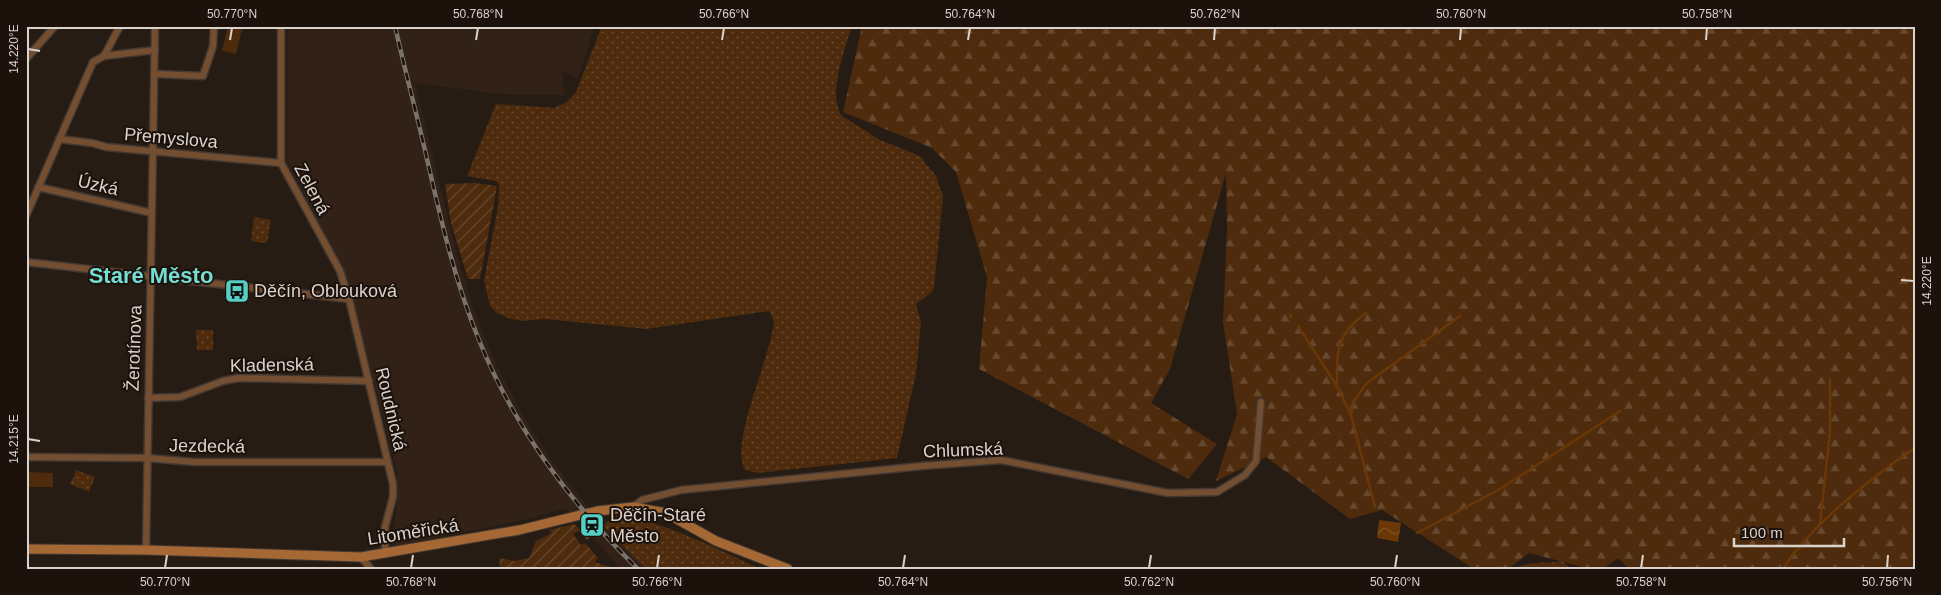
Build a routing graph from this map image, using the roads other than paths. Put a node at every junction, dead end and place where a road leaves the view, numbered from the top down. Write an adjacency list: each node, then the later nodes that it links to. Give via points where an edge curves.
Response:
1 (54, 26): 8 (street)
2 (120, 26): 7 (street)
3 (155, 26): 6 (street, Žerotínova)
4 (214, 26): 9 (street, via 213,46 203,76)
5 (281, 26): 12 (street, Zelená)
6 (155, 50): 7 (street); 9 (street, Žerotínova)
7 (104, 56): 10 (street, via 93,62)
8 (26, 59)
9 (155, 74): 11 (street, Žerotínova)
10 (59, 139): 11 (street, Přemyslova); 13 (street)
11 (153, 151): 12 (street, Přemyslova); 14 (street, Žerotínova)
12 (281, 163): 18 (street, Zelená, via 340,271)
13 (38, 187): 14 (street, Úzká); 15 (street)
14 (152, 212): 17 (street, Žerotínova)
15 (26, 216)
16 (26, 262): 17 (street)
17 (151, 275): 18 (street); 20 (street, Žerotínova)
18 (349, 299): 19 (street, Roudnická)
19 (369, 381): 20 (street, Kladenská, via 238,378 180,397); 24 (street, Roudnická)
20 (148, 398): 23 (street, Žerotínova)
21 (1261, 402): 25 (street, Chlumská, via 1256,461 1245,475 1217,492 1168,493 1001,460 680,490 642,500)
22 (26, 457): 23 (street, Jezdecká)
23 (147, 458): 24 (street, Jezdecká, via 194,462); 27 (street, Žerotínova)
24 (388, 462): 28 (street, Roudnická, via 393,497 386,527)
25 (633, 507): 28 (main road, Litoměřická, via 597,510 519,530); 31 (main road, Litoměřická, via 666,513 716,541)
26 (26, 549): 27 (main road, Litoměřická)
27 (146, 550): 29 (main road, Litoměřická)
28 (385, 554): 29 (main road, Litoměřická)
29 (361, 557): 30 (street)
30 (371, 569)
31 (788, 569)

